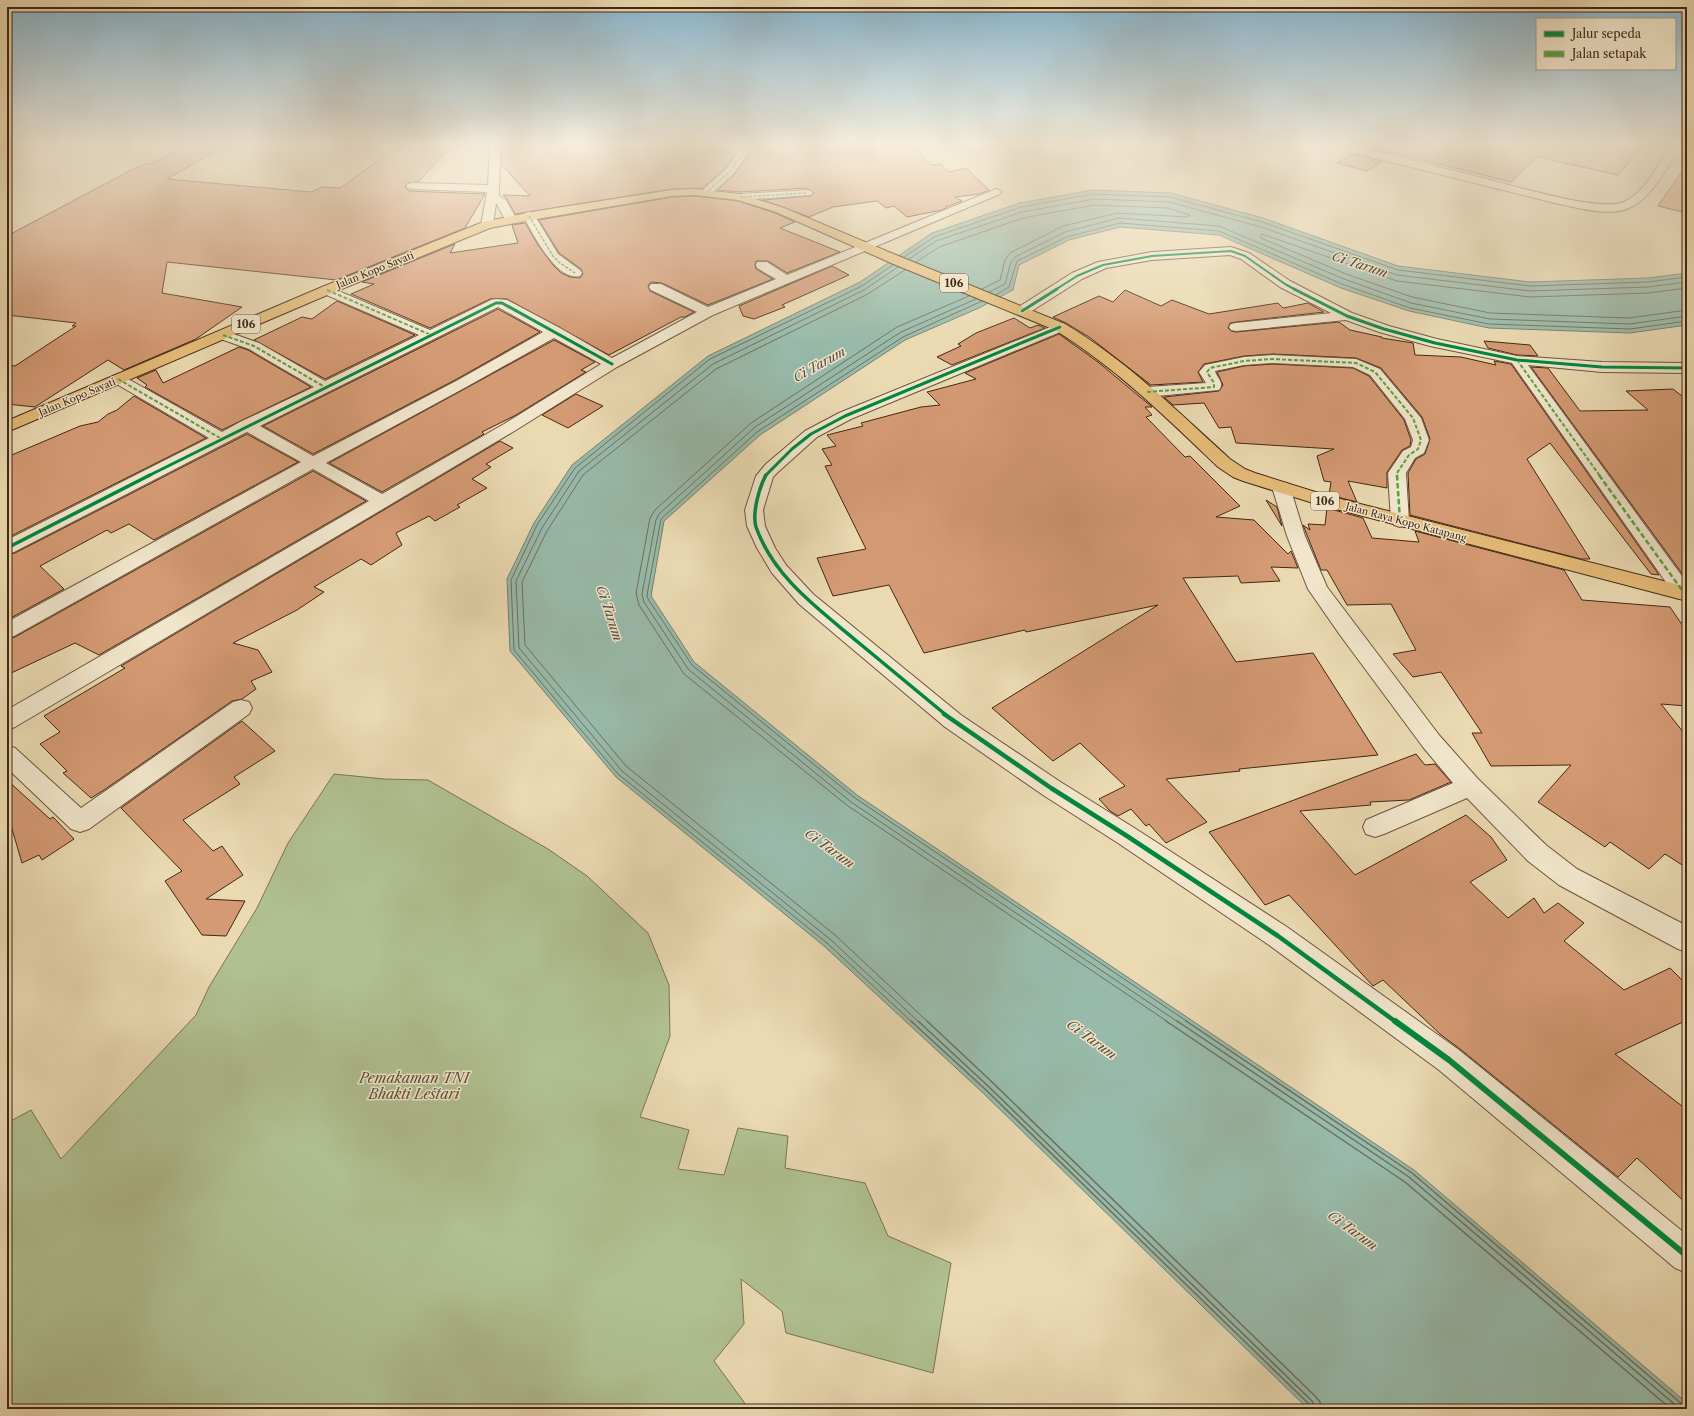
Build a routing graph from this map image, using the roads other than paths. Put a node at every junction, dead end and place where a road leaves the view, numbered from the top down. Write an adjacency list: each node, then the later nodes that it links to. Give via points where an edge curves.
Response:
1 (489, 210): 8 (street)
2 (506, 210): 7 (street)
3 (564, 210): 6 (main road, Jalan Kopo Sayati / 106)
4 (780, 210): 9 (main road, Jalan Kopo Sayati / 106)
5 (954, 210): 9 (street)
6 (529, 216): 7 (main road, Jalan Kopo Sayati / 106); 11 (street, via 553,256)
7 (511, 220): 8 (main road, Jalan Kopo Sayati / 106)
8 (487, 225): 14 (main road, Jalan Kopo Sayati / 106)
9 (867, 247): 12 (street); 15 (main road, Jalan Kopo Sayati / 106)
10 (762, 265): 12 (street)
11 (575, 273)
12 (785, 279): 16 (street)
13 (656, 287): 16 (street)
14 (327, 290): 21 (main road, Jalan Kopo Sayati / 106); 22 (street)
15 (1017, 309): 17 (street, via 1077,276 1103,265 1152,256 1231,251 1245,256 1290,287); 18 (main road, Jalan Raya Kopo Katapang / 106)
16 (708, 312): 24 (street)
17 (1347, 316): 19 (street); 23 (street, via 1435,343)
18 (1060, 327): 28 (main road, Jalan Raya Kopo Katapang / 106, via 1100,353); 45 (street, via 845,416 811,434 792,449 765,476 754,510 756,526 779,569 806,599 953,721 1278,936 1449,1060)
19 (1236, 327)
20 (554, 331): 22 (street, via 499,302); 24 (street); 32 (street, via 463,383)
21 (223, 334): 26 (main road, Jalan Kopo Sayati / 106); 27 (street, via 254,346)
22 (431, 335): 27 (street)
23 (1517, 360): 25 (street); 37 (street)
24 (612, 364): 34 (street)
25 (1683, 372)
26 (118, 379): 30 (main road, Jalan Kopo Sayati / 106); 31 (street)
27 (325, 387): 29 (street)
28 (1147, 392): 33 (main road, Jalan Raya Kopo Katapang / 106, via 1231,468); 35 (street, via 1214,387 1207,372 1210,368 1244,361 1337,361 1356,363 1369,369 1384,382 1413,418 1421,440 1418,448 1409,455 1397,473)
29 (246, 425): 31 (street); 32 (street)
30 (7, 427)
31 (220, 438): 36 (street)
32 (314, 462): 34 (street); 38 (street)
33 (1281, 487): 35 (main road, Jalan Raya Kopo Katapang / 106); 42 (street, via 1296,536 1318,589 1431,741)
34 (382, 501): 40 (street)
35 (1400, 521): 37 (main road, Jalan Raya Kopo Katapang / 106)
36 (7, 548)
37 (1686, 594)
38 (7, 631)
39 (241, 708): 41 (street, via 80,822)
40 (7, 721)
41 (7, 754)
42 (1470, 786): 43 (street); 44 (street, via 1537,853 1568,877)
43 (1375, 827)
44 (1687, 940)
45 (1687, 1256)

